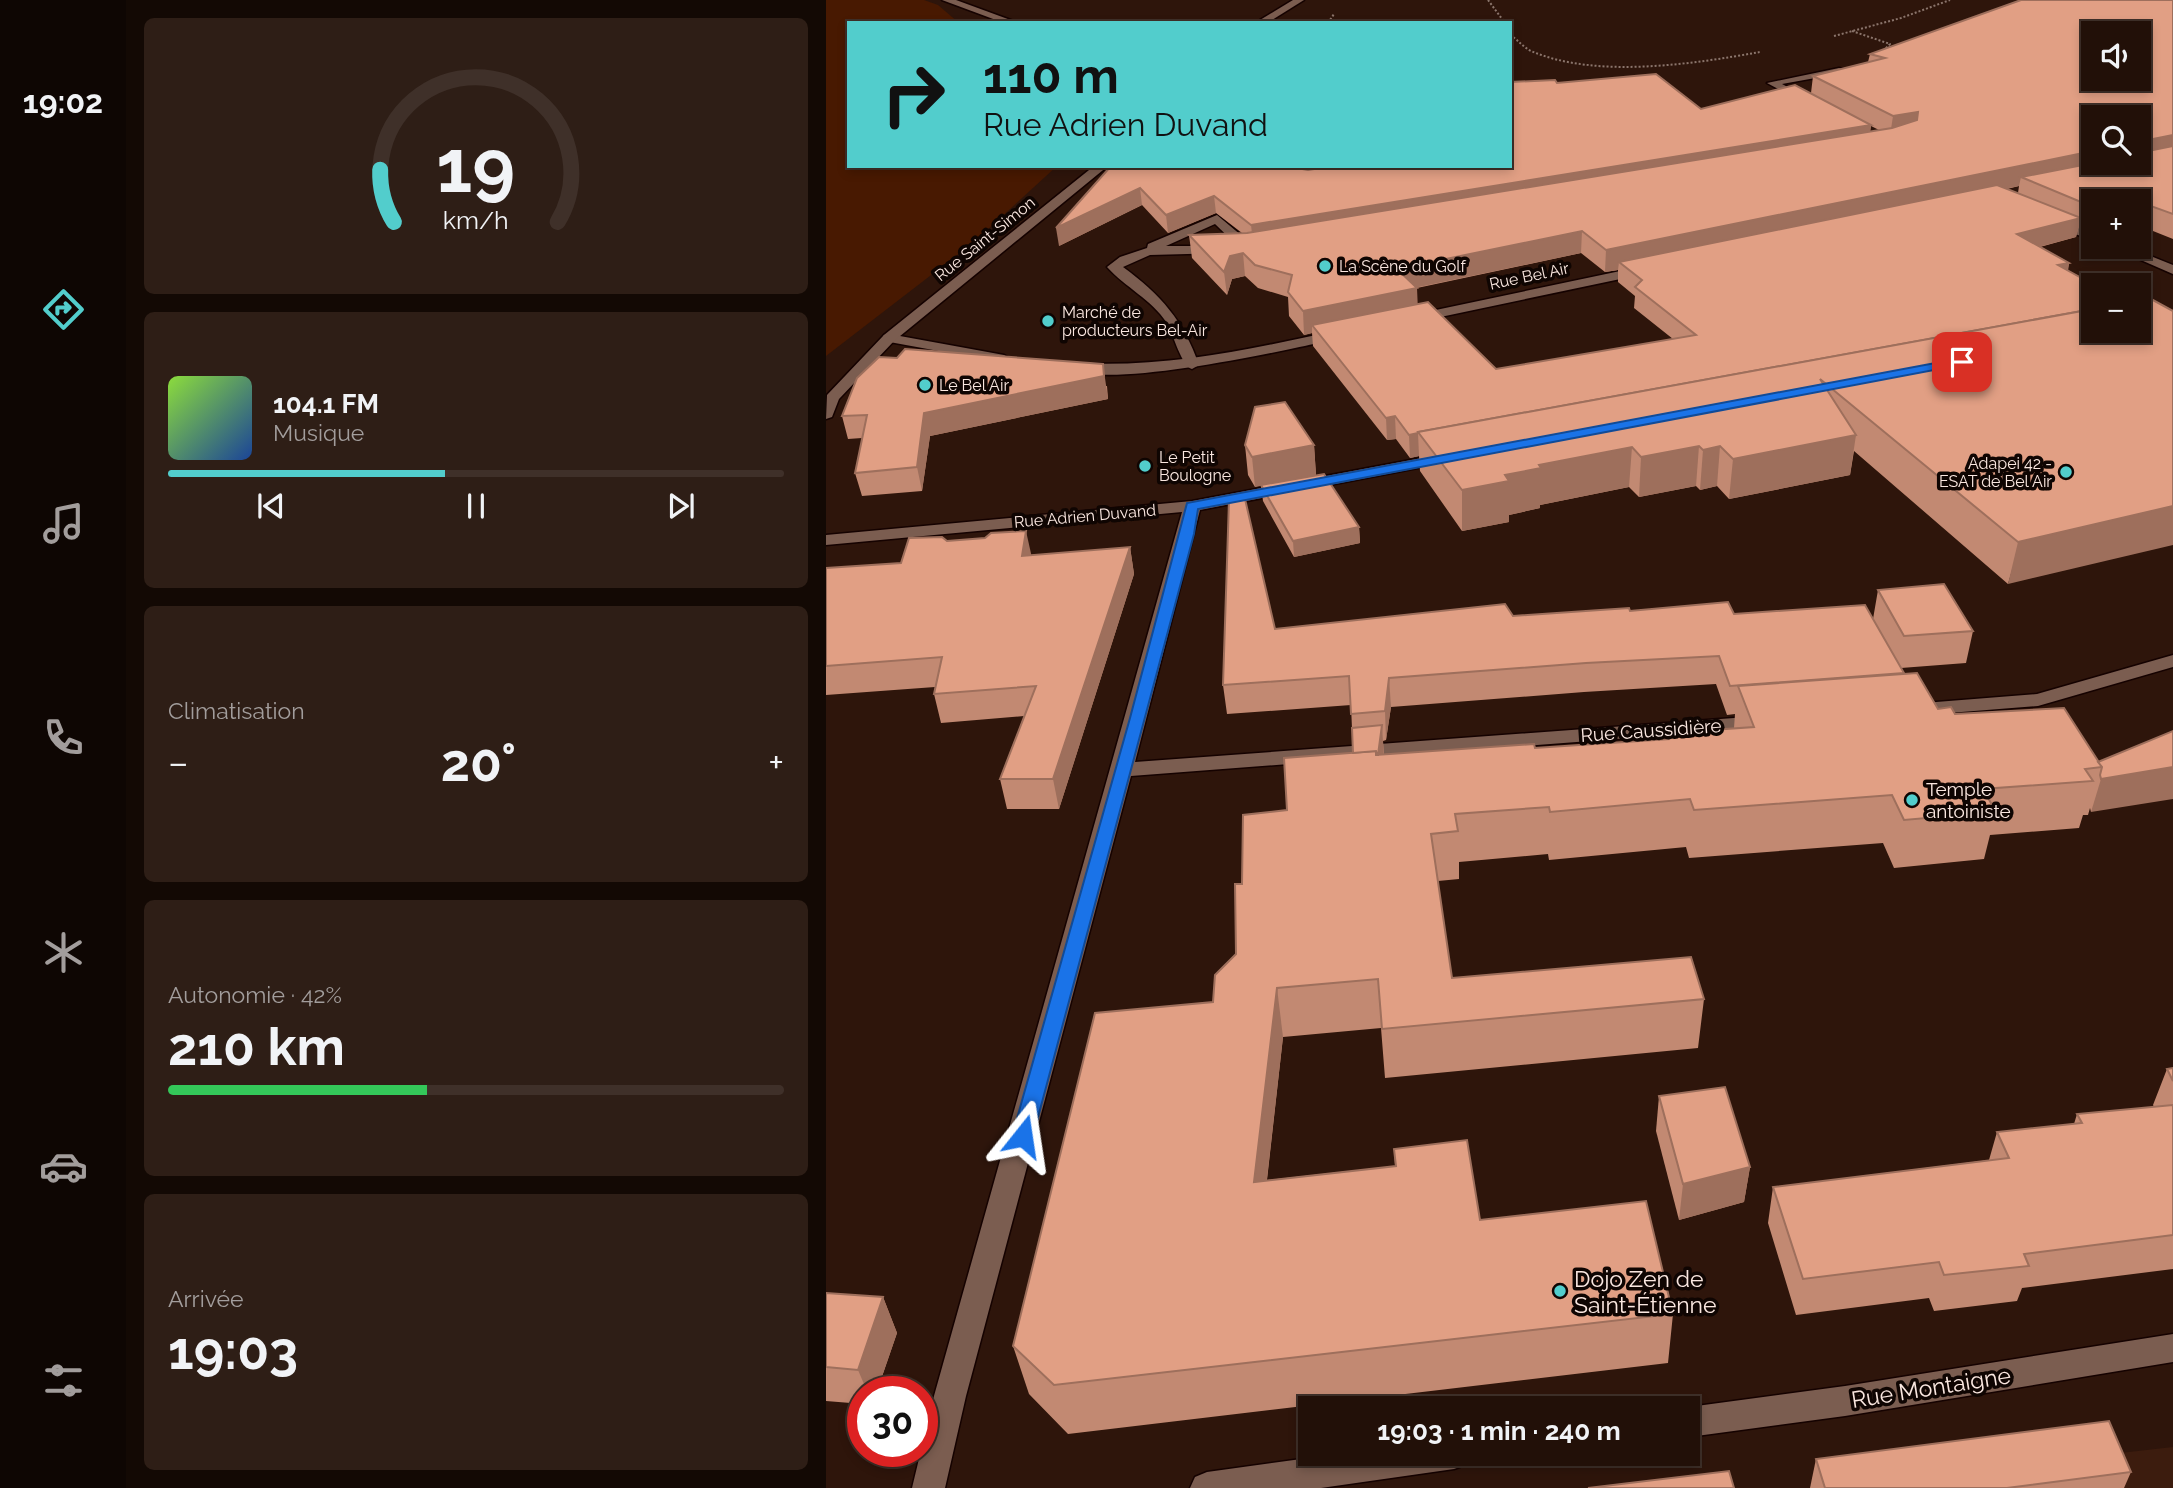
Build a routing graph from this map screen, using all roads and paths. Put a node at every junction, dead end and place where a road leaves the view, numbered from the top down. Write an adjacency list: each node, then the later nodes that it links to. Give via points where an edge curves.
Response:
1 (947, 0): 6 (street)
2 (1300, 0): 7 (street)
3 (1488, 0): 9 (path)
4 (1950, 0): 11 (path)
5 (1334, 14): 8 (path)
6 (1008, 21)
7 (1263, 21)
8 (1329, 21)
9 (1504, 21)
10 (1512, 35): 12 (path, via 1528,51 1578,62 1668,63)
11 (1829, 37)
12 (1771, 50)
13 (1839, 71): 14 (street, via 1772,83)
14 (1817, 107)
15 (1100, 168): 24 (street, Rue Saint-Simon)
16 (2036, 214): 17 (street)
17 (2081, 232)
18 (1139, 253): 18 (street, via 1255,248 1217,219); 27 (street, via 1114,267 1170,314)
19 (2146, 259): 21 (street)
20 (1653, 267): 22 (street, Rue Bel Air)
21 (2173, 270)
22 (1395, 322)
23 (1355, 331): 27 (street)
24 (889, 338): 25 (street); 28 (street, Rue Saint-Simon, via 832,398)
25 (1022, 361)
26 (1063, 365): 27 (street, via 1117,371)
27 (1192, 366)
28 (826, 414)
29 (1467, 454): 30 (street, Rue Adrien Duvand)
30 (1192, 506): 31 (street, Rue Adrien Duvand); 35 (street)
31 (826, 540)
32 (2173, 661): 33 (street, via 2038,701)
33 (1886, 712)
34 (1775, 721): 35 (street, Rue Caussidière)
35 (1124, 770): 39 (street)
36 (2173, 1348): 37 (street, Rue Montaigne)
37 (1700, 1421)
38 (1367, 1466): 40 (street)
39 (928, 1488)
40 (1207, 1488)

